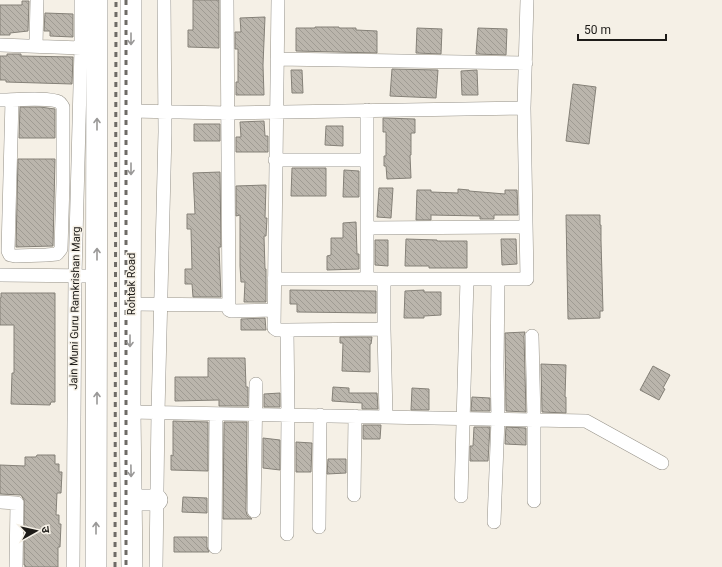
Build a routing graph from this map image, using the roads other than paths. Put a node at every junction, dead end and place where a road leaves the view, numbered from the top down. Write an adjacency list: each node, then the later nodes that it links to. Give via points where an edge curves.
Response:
1 (37, 0): 10 (street)
2 (81, 0): 11 (street, Jain Muni Guru Ramkrishan Marg)
3 (97, 0): 29 (main road, one-way to 3)
4 (131, 0): 19 (main road, Rohtak Road, one-way to 19)
5 (164, 0): 20 (street)
6 (227, 0): 22 (street)
7 (278, 0): 12 (street)
8 (528, 0): 13 (street)
9 (0, 45): 10 (street)
10 (36, 46): 11 (street)
11 (81, 48): 16 (street, Jain Muni Guru Ramkrishan Marg)
12 (277, 59): 13 (street); 21 (street)
13 (526, 63): 17 (street)
14 (6, 100): 15 (street); 15 (street, via 8,251 10,255 16,256 57,254 61,249 64,115 63,107)
15 (56, 101): 16 (street)
16 (80, 102): 28 (street, Jain Muni Guru Ramkrishan Marg)
17 (524, 108): 18 (street); 25 (street)
18 (367, 110): 21 (street); 24 (street)
19 (131, 111): 20 (street); 35 (main road, Rohtak Road, one-way to 35)
20 (165, 111): 22 (street); 36 (street)
21 (276, 112): 22 (street); 23 (street)
22 (228, 113): 37 (street)
23 (275, 160): 24 (street); 30 (street)
24 (367, 160): 26 (street)
25 (526, 227): 26 (street); 34 (street, via 527,279)
26 (367, 228): 31 (street)
27 (0, 275): 28 (street)
28 (75, 276): 29 (street); 67 (street, Jain Muni Guru Ramkrishan Marg)
29 (97, 276): 68 (main road, one-way to 29)
30 (274, 279): 31 (street); 38 (street)
31 (367, 279): 32 (street)
32 (384, 279): 33 (street); 40 (street)
33 (467, 279): 34 (street); 51 (street)
34 (498, 279): 52 (street)
35 (131, 304): 36 (street); 43 (main road, Rohtak Road, one-way to 43)
36 (160, 305): 37 (street); 44 (street)
37 (228, 305): 38 (street, via 231,311)
38 (273, 310): 39 (street, via 274,328)
39 (287, 330): 40 (street); 47 (street)
40 (384, 330): 50 (street)
41 (532, 336): 53 (street)
42 (256, 384): 46 (street)
43 (130, 412): 44 (street); 57 (main road, Rohtak Road, one-way to 57)
44 (158, 412): 45 (street); 58 (street)
45 (216, 414): 46 (street); 65 (street)
46 (256, 414): 47 (street); 61 (street)
47 (288, 415): 48 (street); 64 (street)
48 (320, 415): 49 (street); 63 (street)
49 (355, 416): 50 (street); 55 (street)
50 (386, 417): 51 (street)
51 (463, 418): 52 (street); 56 (street)
52 (498, 419): 53 (street); 62 (street)
53 (534, 420): 54 (street, via 586,420); 59 (street)
54 (662, 463)
55 (354, 495)
56 (462, 496)
57 (132, 500): 58 (main road); 69 (main road, Rohtak Road)
58 (157, 500): 70 (street)
59 (534, 501)
60 (0, 502): 66 (street, via 17,503)
61 (254, 511)
62 (494, 522)
63 (319, 527)
64 (286, 534)
65 (215, 547)
66 (16, 567)
67 (73, 567)
68 (96, 567)
69 (132, 567)
70 (156, 567)

